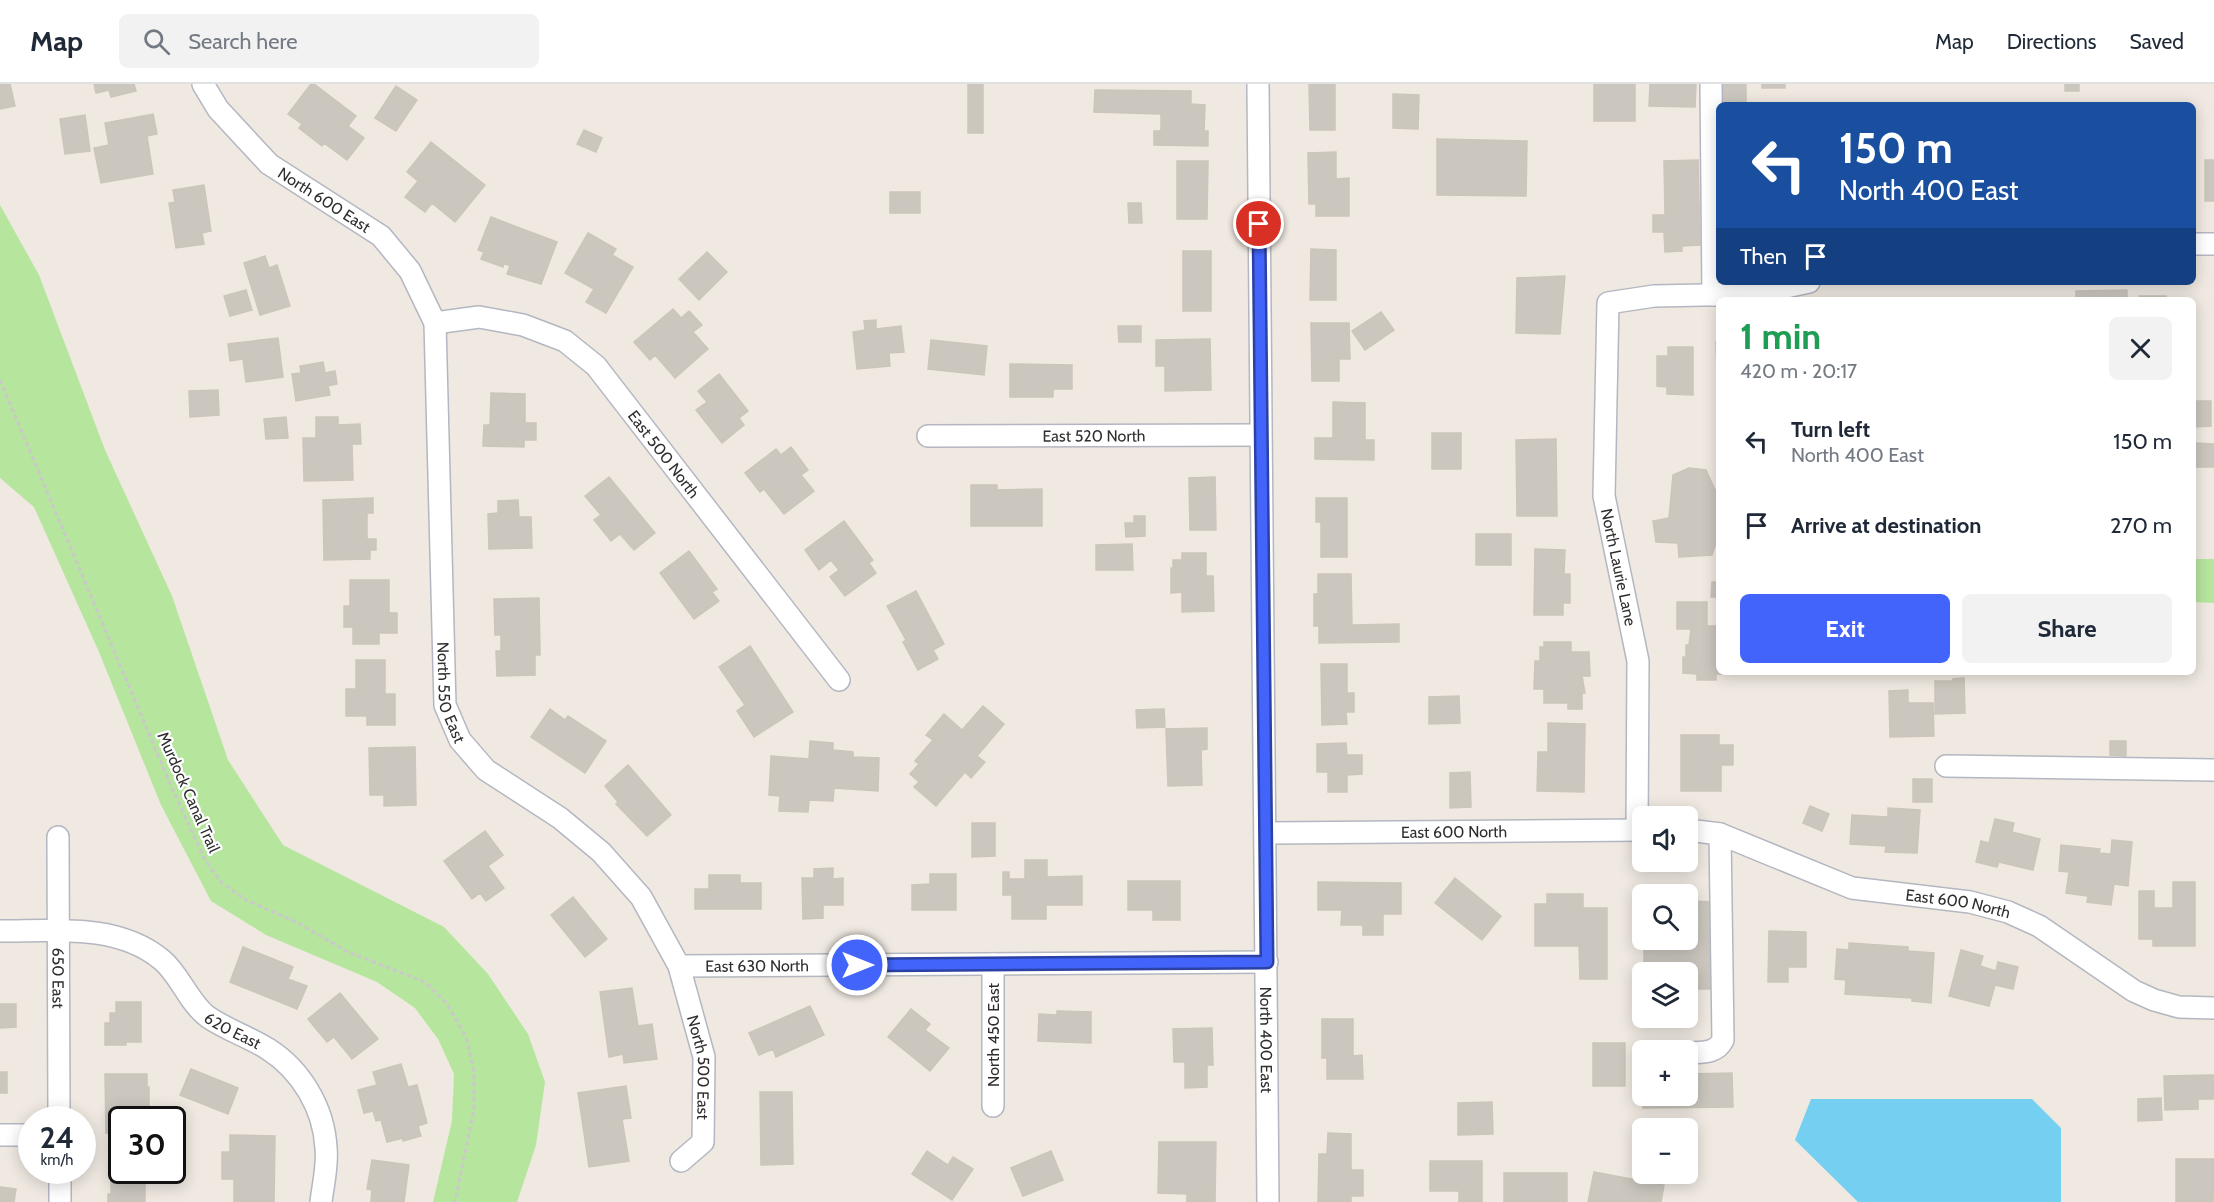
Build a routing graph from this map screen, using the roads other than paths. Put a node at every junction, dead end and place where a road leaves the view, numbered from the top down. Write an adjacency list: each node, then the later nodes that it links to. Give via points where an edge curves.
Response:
1 (203, 84): 8 (street, North 600 East, via 218,110 269,164 381,236 410,271)
2 (1258, 84): 9 (street, North 400 East)
3 (1711, 84): 7 (street)
4 (2196, 244): 5 (street)
5 (2214, 244)
6 (1795, 285): 7 (street, via 1754,294)
7 (1713, 295): 14 (street, North Laurie Lane, via 1654,296 1608,303 1604,496 1638,661)
8 (435, 324): 11 (street, East 500 North, via 479,317 523,325 566,341 596,366); 24 (street, North 550 East, via 445,705 460,740 486,770 560,818 601,852 640,897)
9 (1260, 435): 10 (street, East 520 North); 17 (street, North 400 East)
10 (928, 436)
11 (839, 680)
12 (1946, 766): 13 (street)
13 (2214, 770)
14 (1640, 806)
15 (1632, 830): 17 (street, East 600 North)
16 (1698, 831): 18 (street, East 600 North)
17 (1265, 833): 22 (street, North 400 East)
18 (1720, 834): 25 (street, East 600 North, via 1852,888 1970,902 2008,912 2039,926 2154,1000 2179,1007); 26 (street, via 1723,1040 1712,1052)
19 (58, 837): 21 (street, 650 East)
20 (0, 931): 21 (street, 620 East)
21 (57, 931): 27 (street, 650 East); 34 (street, 620 East, via 101,933 135,944 163,960 206,1015 268,1049 293,1068 310,1092 327,1148)
22 (1267, 962): 23 (street, East 630 North); 35 (street, North 400 East)
23 (993, 964): 24 (street, East 630 North); 28 (street, North 450 East)
24 (679, 966): 31 (street, North 500 East, via 704,1057 703,1142)
25 (2214, 1008)
26 (1698, 1053)
27 (59, 1106)
28 (993, 1106)
29 (0, 1135): 30 (street)
30 (18, 1135)
31 (681, 1161)
32 (60, 1184): 33 (street)
33 (60, 1202)
34 (321, 1202)
35 (1268, 1202)

